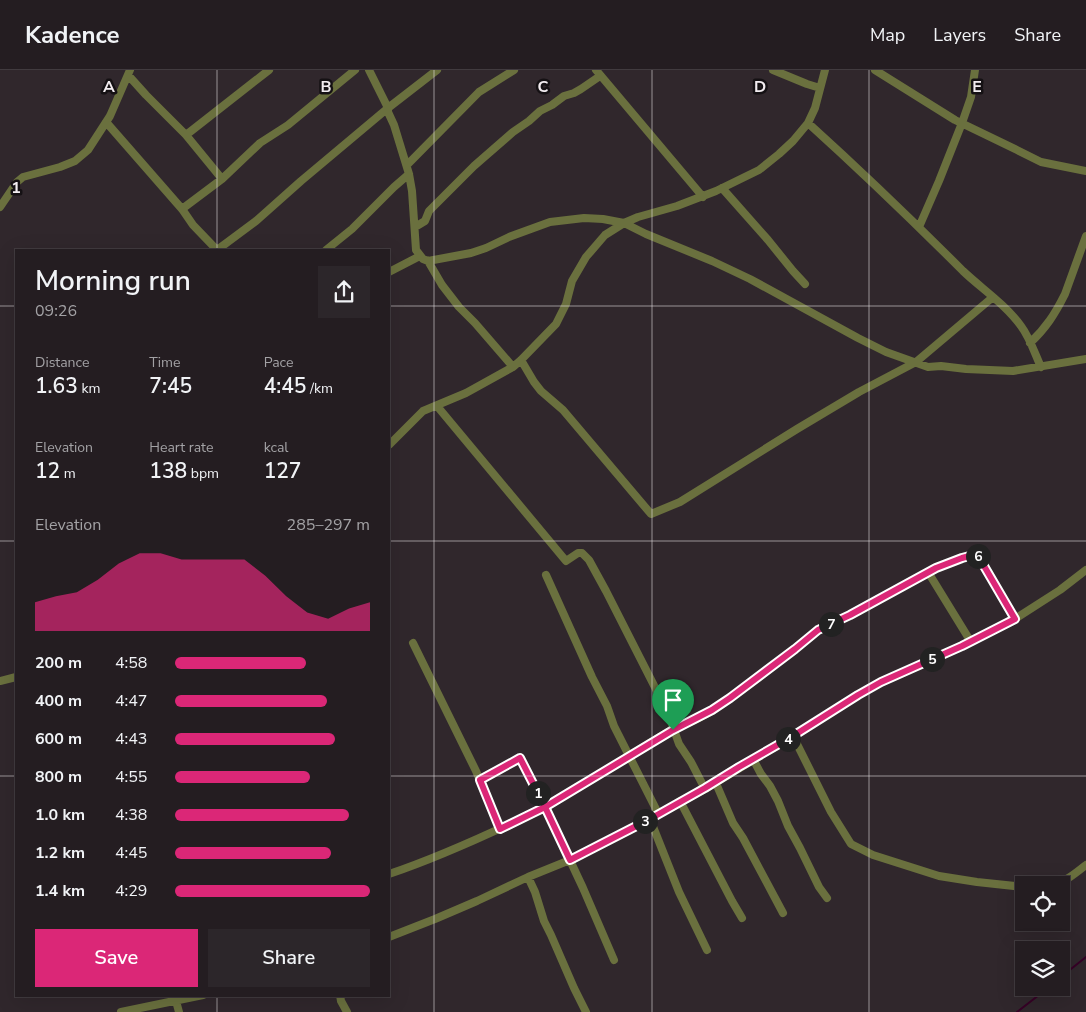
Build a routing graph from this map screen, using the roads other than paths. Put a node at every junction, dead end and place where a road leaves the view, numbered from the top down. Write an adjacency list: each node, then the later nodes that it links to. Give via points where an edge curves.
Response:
1 (269, 70): 17 (street)
2 (355, 70): 21 (street, via 288,125 260,142)
3 (369, 70): 13 (street)
4 (437, 70): 13 (street)
5 (514, 70): 18 (street, via 479,92)
6 (773, 70): 12 (street)
7 (825, 70): 12 (street)
8 (875, 70): 15 (street)
9 (975, 70): 15 (street, via 971,97)
10 (129, 72): 14 (street); 17 (street, via 146,95)
11 (598, 73): 23 (street); 27 (street, via 581,89 540,111 513,132 474,166)
12 (820, 88): 16 (street)
13 (388, 108): 18 (street); 31 (street, via 256,221)
14 (106, 122): 24 (street, via 83,155 60,167 23,177); 25 (street)
15 (962, 123): 19 (street, via 1041,162); 28 (street)
16 (808, 124): 22 (street, via 793,142 758,170); 28 (street)
17 (186, 135): 21 (street)
18 (407, 165): 20 (street)
19 (1086, 172)
20 (409, 174): 27 (street); 32 (street)
21 (222, 178): 25 (street)
22 (722, 188): 23 (street); 36 (street)
23 (703, 197): 26 (street)
24 (0, 207)
25 (182, 210): 30 (street)
26 (624, 223): 34 (street, via 584,218 550,222 471,253); 40 (street, via 605,235 586,257 572,281 556,324); 41 (street, via 750,279 886,352)
27 (415, 227): 33 (street, via 416,250)
28 (919, 227): 37 (street)
29 (1086, 236): 38 (street, via 1060,304 1044,330)
30 (216, 249)
31 (218, 249)
32 (327, 249)
33 (420, 256): 34 (street); 35 (street)
34 (428, 261): 42 (street, via 453,299)
35 (390, 271)
36 (805, 284)
37 (993, 297): 38 (street, via 1010,313); 41 (street)
38 (1030, 343): 43 (street)
39 (1086, 359): 43 (street)
40 (521, 360): 41 (street, via 541,391 563,410 651,514 680,502 859,392); 42 (street)
41 (916, 362): 43 (street, via 928,367 1007,371)
42 (513, 367): 44 (street)
43 (1041, 367)
44 (437, 406): 45 (street, via 423,411); 54 (street, via 566,560 582,553 589,560 668,713)
45 (390, 444)
46 (1086, 570): 49 (street)
47 (928, 572): 49 (street, via 977,554); 50 (street); 54 (street, via 818,630 730,698)
48 (546, 575): 56 (street)
49 (1015, 619): 50 (street)
50 (971, 642): 55 (street, via 881,682)
51 (413, 643): 58 (street)
52 (15, 677): 53 (street)
53 (0, 681)
54 (673, 730): 56 (street); 60 (street)
55 (793, 736): 57 (street); 71 (street, via 851,844 873,855 939,876)
56 (629, 756): 62 (street); 63 (street)
57 (753, 759): 59 (street); 72 (street, via 778,800)
58 (480, 780): 62 (street, via 520,758); 65 (street)
59 (715, 781): 60 (street); 73 (street, via 733,823)
60 (705, 788): 61 (street)
61 (680, 801): 63 (street); 74 (street)
62 (545, 807): 65 (street); 66 (street)
63 (658, 814): 64 (street)
64 (650, 819): 66 (street); 76 (street, via 679,892)
65 (500, 829): 68 (street)
66 (570, 860): 70 (street); 77 (street)
67 (1085, 866): 69 (street)
68 (390, 874)
69 (1070, 876)
70 (528, 877): 75 (street); 84 (street, via 544,921)
71 (1015, 886)
72 (826, 898)
73 (783, 913)
74 (742, 918)
75 (390, 937)
76 (707, 950)
77 (614, 960)
78 (194, 997): 80 (street)
79 (340, 997): 83 (street)
80 (176, 1001): 81 (street); 82 (street)
81 (120, 1012)
82 (179, 1012)
83 (347, 1012)
84 (586, 1012)

